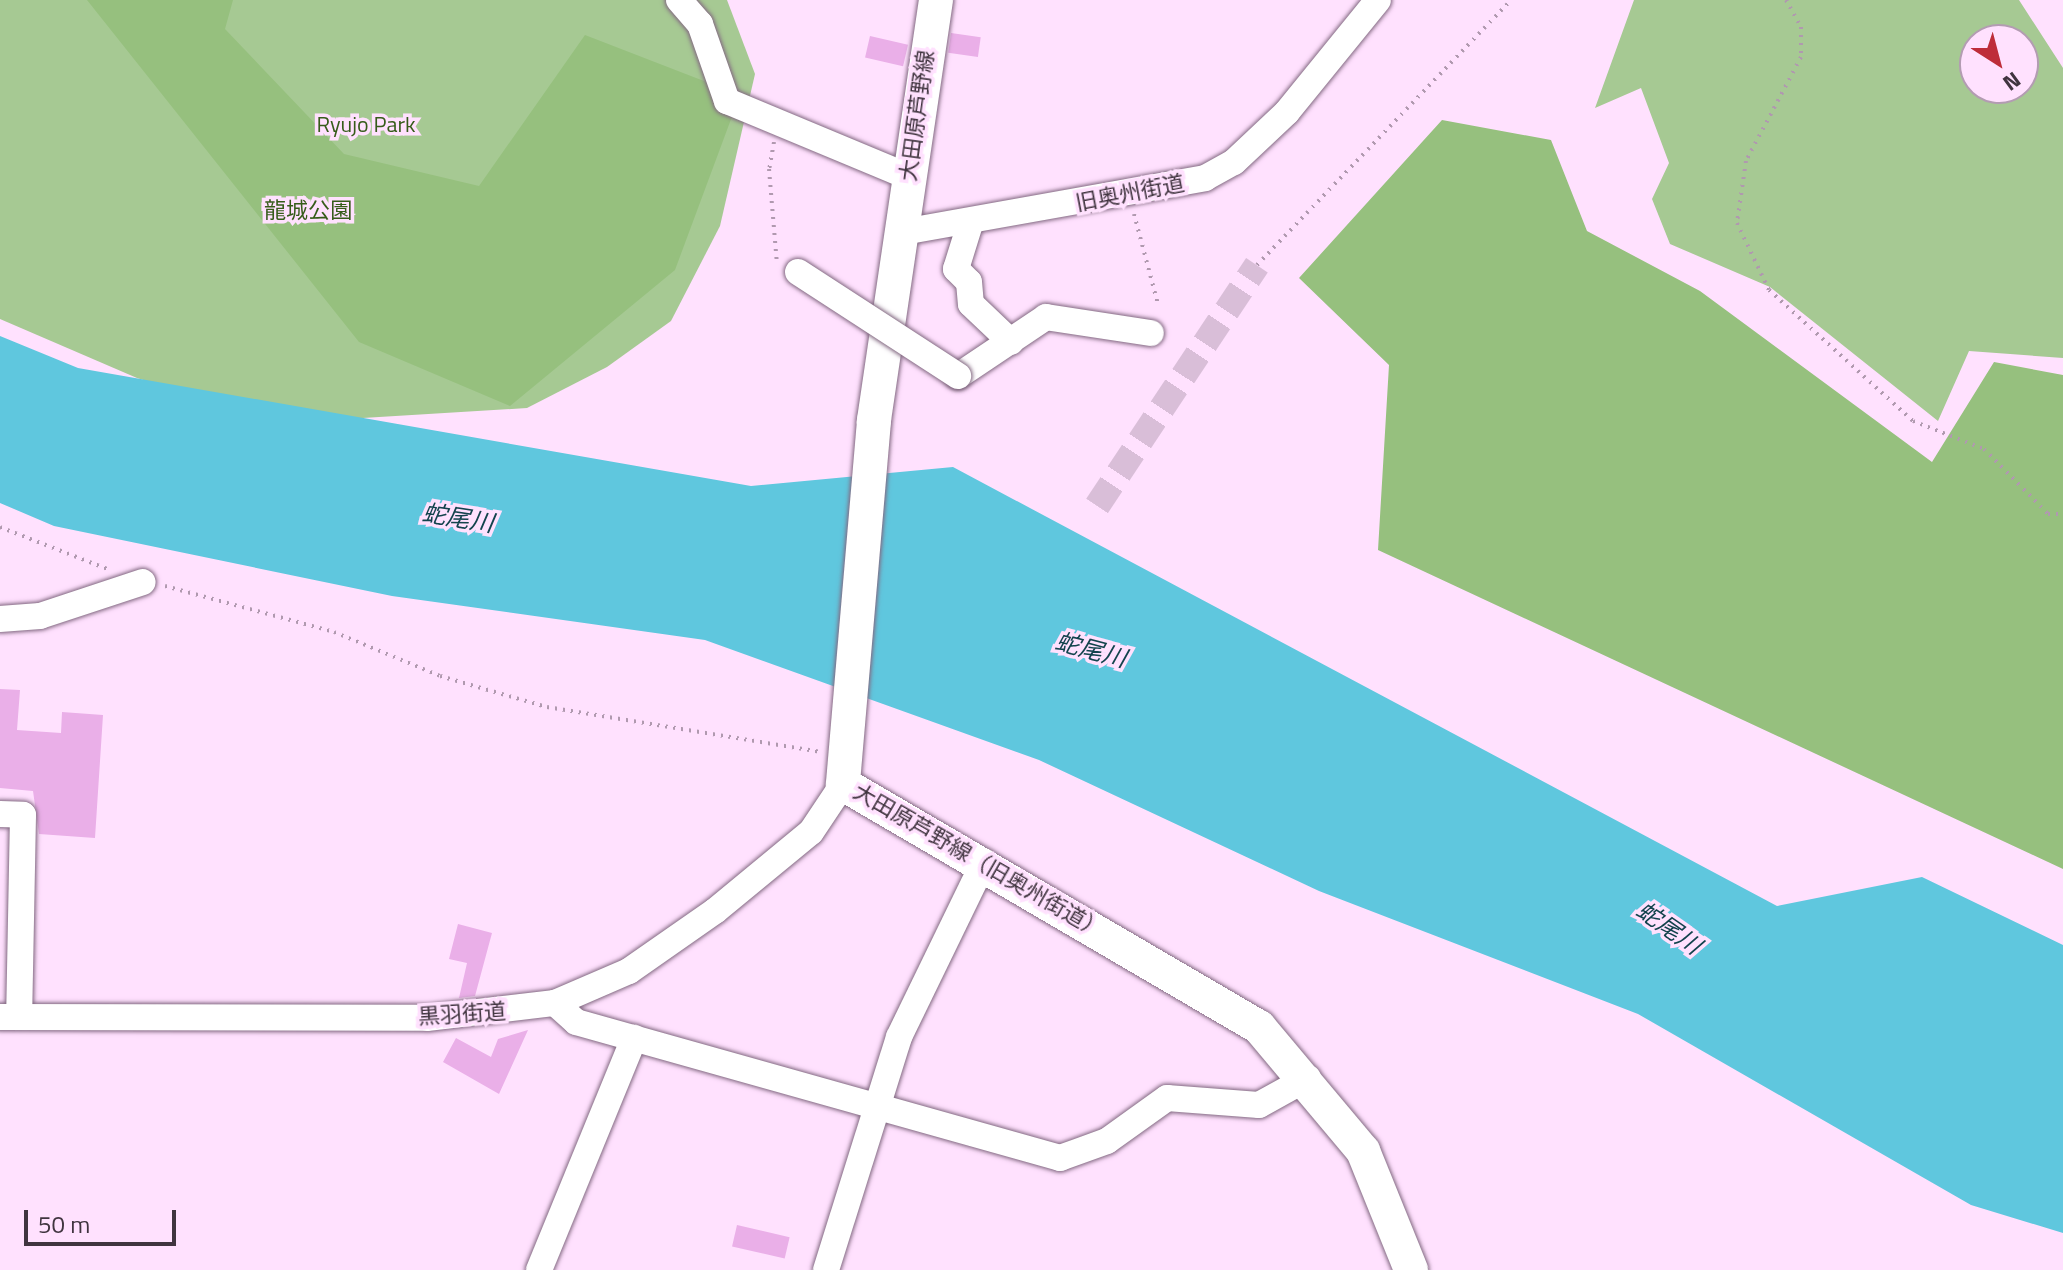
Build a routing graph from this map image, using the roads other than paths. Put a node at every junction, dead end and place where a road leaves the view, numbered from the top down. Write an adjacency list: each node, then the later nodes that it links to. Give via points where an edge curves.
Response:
1 (679, 0): 4 (street, via 700,24 727,101 766,123)
2 (936, 0): 4 (main road, 大田原芦野線)
3 (1378, 0): 5 (street, 旧奥州街道, via 1331,64 1234,162 1191,182)
4 (907, 176): 6 (main road, 大田原芦野線)
5 (970, 224): 6 (street, 旧奥州街道); 9 (street, via 956,269 969,282 976,312)
6 (903, 232): 12 (main road, via 874,421)
7 (798, 272): 9 (street, bridge, via 958,376)
8 (1151, 333): 9 (street, via 1046,317)
9 (1011, 342)
10 (143, 582): 11 (street, via 40,616)
11 (0, 619)
12 (846, 761): 14 (main road, 大田原芦野線（旧奥州街道）); 15 (street, 黒羽街道, via 811,832 715,911 629,971)
13 (0, 814): 16 (street, via 23,815)
14 (984, 862): 18 (main road, 大田原芦野線（旧奥州街道）, via 1216,998 1259,1027); 19 (street, via 923,980)
15 (555, 1003): 16 (street, 黒羽街道, via 412,1018); 17 (street, via 576,1022)
16 (10, 1017)
17 (634, 1038): 19 (street); 20 (street)
18 (1308, 1078): 19 (street, via 1259,1105 1167,1098 1107,1141 1060,1158); 22 (main road, 大田原芦野線（旧奥州街道）, via 1363,1151)
19 (873, 1105): 21 (street)
20 (539, 1270)
21 (826, 1270)
22 (1411, 1270)

